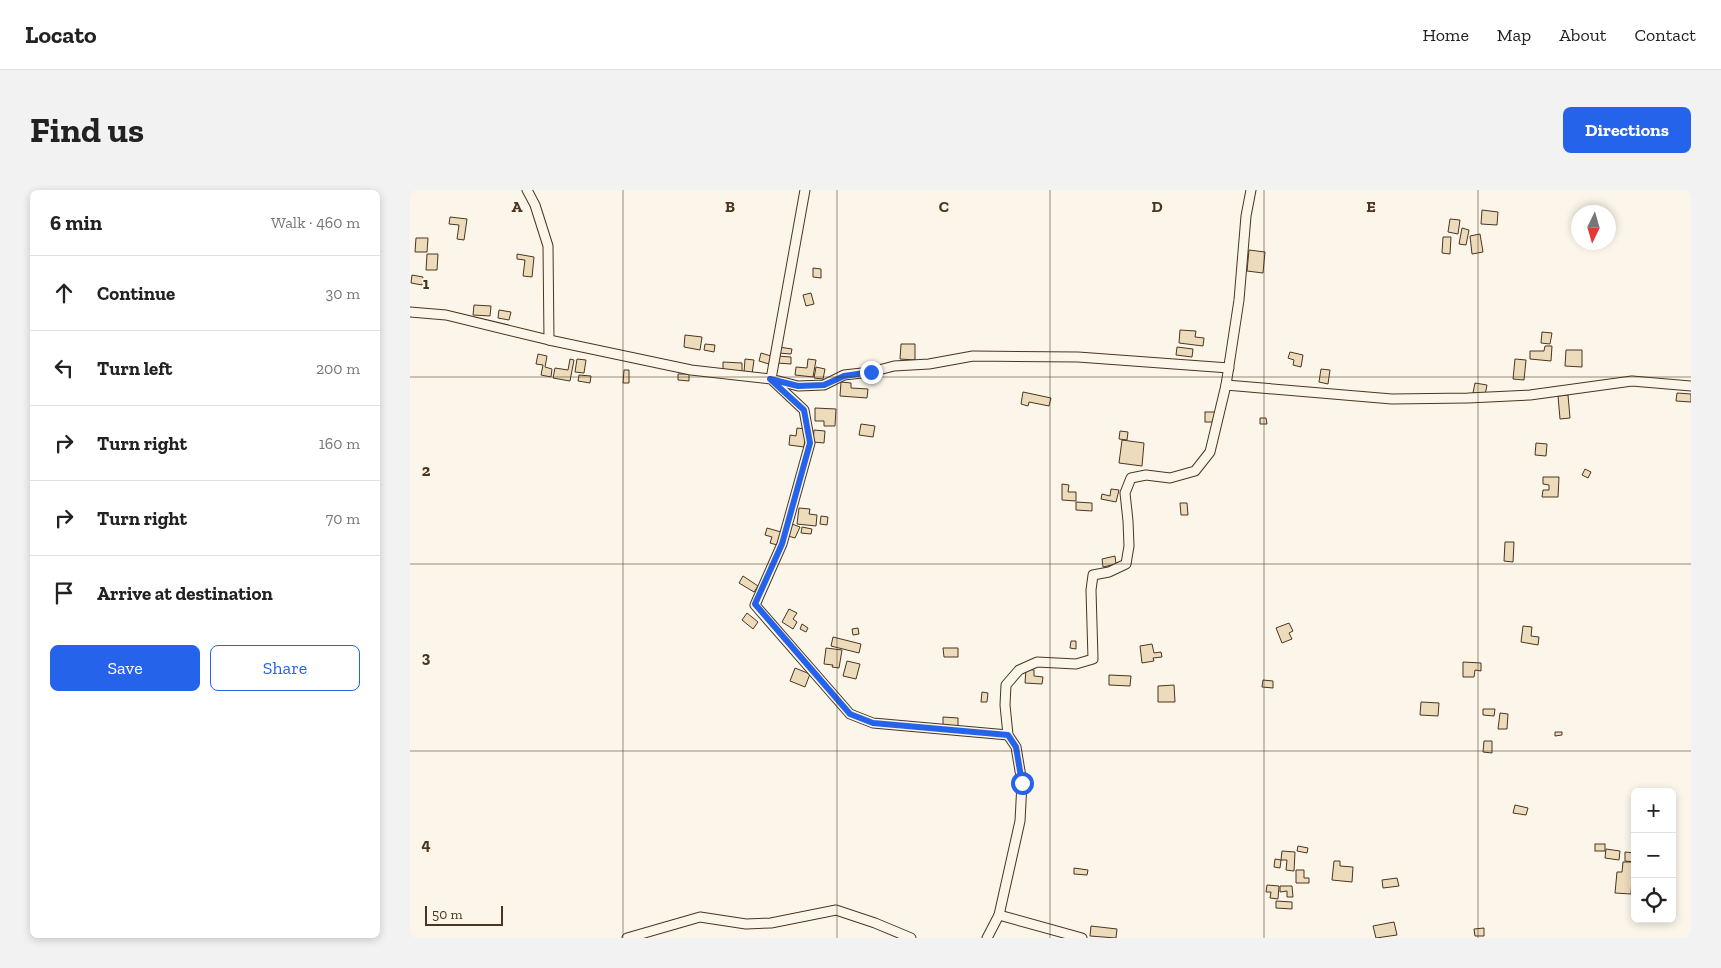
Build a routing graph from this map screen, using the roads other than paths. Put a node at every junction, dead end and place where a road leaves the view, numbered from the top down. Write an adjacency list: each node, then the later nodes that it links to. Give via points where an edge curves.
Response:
1 (527, 190): 5 (street, via 535,204 548,246)
2 (805, 190): 7 (street)
3 (1251, 190): 6 (street)
4 (410, 312): 5 (street, via 446,315)
5 (550, 340): 7 (street, via 691,370)
6 (1229, 368): 7 (street, via 1078,357 973,356 894,366 844,376 824,385 798,386); 8 (street)
7 (770, 379): 10 (street, via 804,410 810,443 782,544 755,604 850,714 873,723)
8 (1226, 385): 9 (street, via 1392,399 1530,395 1632,381); 10 (street, via 1210,452 1195,470 1170,478 1146,475 1131,478 1124,493 1129,546 1126,564 1093,575 1093,659 1076,664 1037,662 1019,670 1006,685)
9 (1691, 386)
10 (1008, 735): 11 (street, via 1016,747 1022,783 1020,821)
11 (998, 914): 14 (street); 15 (street)
12 (627, 938): 13 (street, via 700,917 754,924 836,910)
13 (911, 938)
14 (987, 938)
15 (1082, 938)

